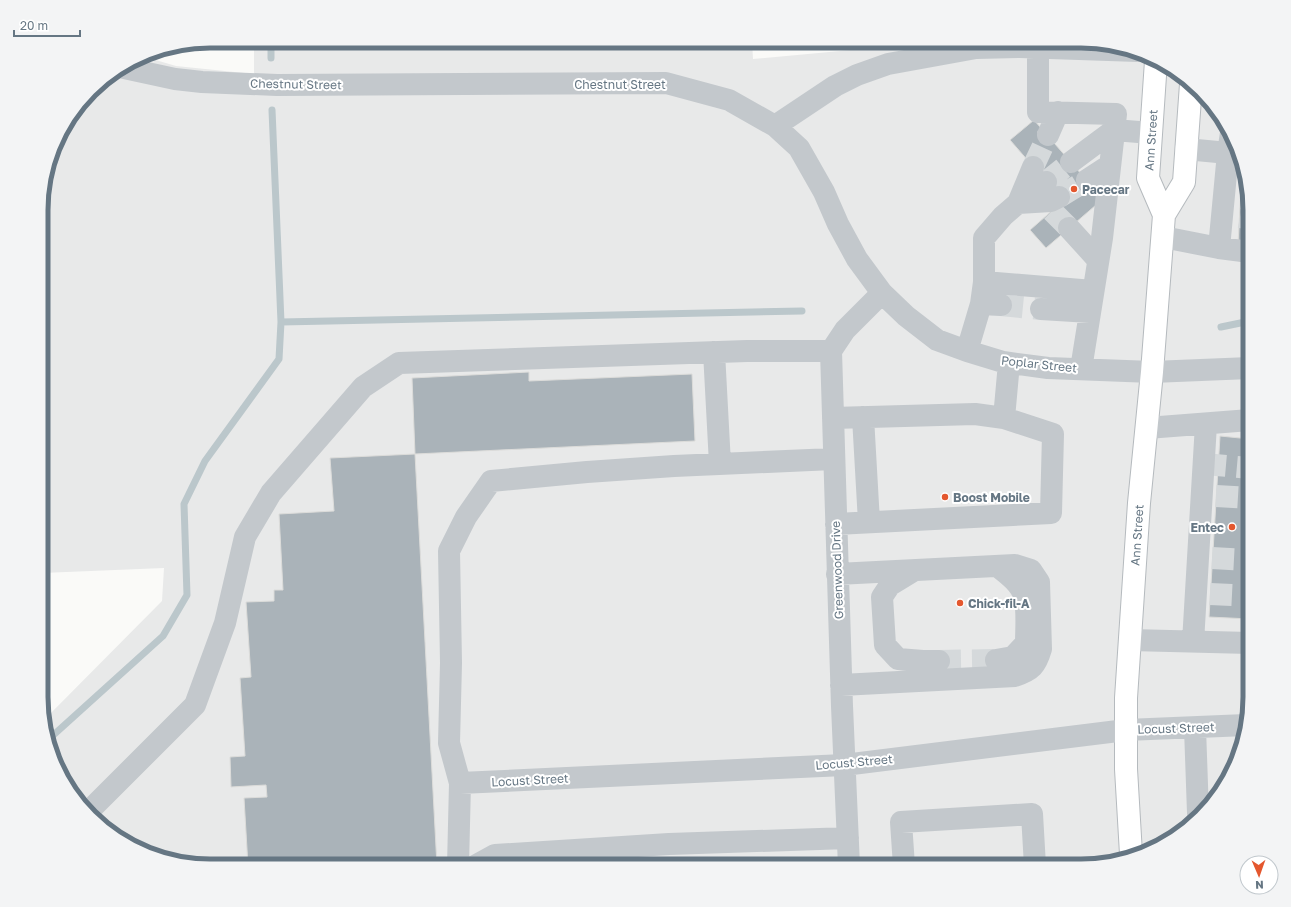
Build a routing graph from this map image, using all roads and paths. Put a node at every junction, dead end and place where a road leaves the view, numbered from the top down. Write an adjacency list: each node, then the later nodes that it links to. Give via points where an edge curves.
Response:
1 (1038, 48): 2 (street); 6 (street, via 1038,112); 7 (street, via 976,48 888,64 835,86)
2 (1112, 51)
3 (1156, 66): 9 (main road, Ann Street)
4 (130, 69): 7 (street, Chestnut Street, via 202,82 283,85 666,82 729,100)
5 (1190, 91): 11 (main road, Ann Street)
6 (1058, 112): 8 (street, via 1116,114); 10 (street)
7 (775, 126): 25 (street, Poplar Street, via 799,148 857,259)
8 (1114, 130): 9 (street); 13 (street); 14 (street)
9 (1152, 133): 17 (main road, Ann Street, via 1148,178)
10 (1048, 135)
11 (1186, 149): 12 (street); 17 (main road, Ann Street, via 1184,182)
12 (1232, 151): 20 (street, via 1232,207)
13 (1072, 162)
14 (1110, 165): 15 (street); 22 (street)
15 (1087, 180)
16 (1018, 203): 16 (street, via 1046,192); 23 (street, via 984,238)
17 (1164, 215): 19 (main road, Ann Street)
18 (1069, 228): 22 (street)
19 (1162, 237): 20 (street); 34 (main road, Ann Street)
20 (1219, 248): 21 (street)
21 (1243, 251)
22 (1098, 260): 24 (street)
23 (984, 282): 24 (street); 29 (street, via 991,304)
24 (1093, 291): 27 (street)
25 (882, 293): 28 (street, via 845,330); 29 (street, Poplar Street, via 937,340)
26 (1041, 308): 27 (street)
27 (1090, 312): 33 (street)
28 (831, 351): 30 (street); 36 (street, Greenwood Drive)
29 (967, 351): 31 (street, Poplar Street)
30 (714, 352): 42 (street); 59 (street, via 399,363 363,387 271,493 245,537 225,624 195,705)
31 (1009, 363): 33 (street, Poplar Street); 37 (street)
32 (1243, 368): 34 (street, Poplar Street)
33 (1081, 369): 34 (street, Poplar Street)
34 (1152, 372): 40 (main road, Ann Street)
35 (863, 417): 36 (street); 37 (street, via 975,414); 43 (street)
36 (833, 418): 41 (street, Greenwood Drive)
37 (1004, 418): 43 (street, via 1053,434 1051,513)
38 (1243, 421): 39 (street)
39 (1206, 424): 40 (street); 49 (street, via 1209,495 1203,594)
40 (1147, 428): 48 (main road, Ann Street)
41 (833, 459): 42 (street); 44 (street, Greenwood Drive)
42 (720, 464): 58 (street, via 490,481 466,517 449,551 449,743)
43 (869, 522): 44 (street)
44 (836, 524): 47 (street, Greenwood Drive)
45 (997, 566): 46 (street); 51 (street, via 1014,580 1024,596 1026,643 1013,656); 53 (street, via 1015,565 1031,570 1039,582 1041,649 1034,667 1016,676)
46 (914, 571): 47 (street); 52 (street, via 890,585 882,597 885,645 898,659)
47 (838, 574): 53 (street, Greenwood Drive)
48 (1130, 640): 49 (street); 56 (main road, Ann Street)
49 (1193, 642): 50 (street)
50 (1243, 643)
51 (996, 660)
52 (939, 661)
53 (841, 685): 57 (street, Greenwood Drive)
54 (1241, 725): 55 (street, Locust Street)
55 (1195, 728): 56 (street, Locust Street); 60 (street)
56 (1126, 730): 57 (street, Locust Street); 62 (main road, Ann Street)
57 (844, 765): 58 (street, Locust Street); 61 (street, Greenwood Drive)
58 (460, 783): 63 (street)
59 (92, 807)
60 (1198, 809)
61 (848, 838): 64 (street, via 669,844 495,855); 65 (street, Greenwood Drive)
62 (1131, 851)
63 (458, 859)
64 (488, 859)
65 (849, 859)
66 (904, 859): 67 (street, via 901,822 1032,814)
67 (1035, 859)

